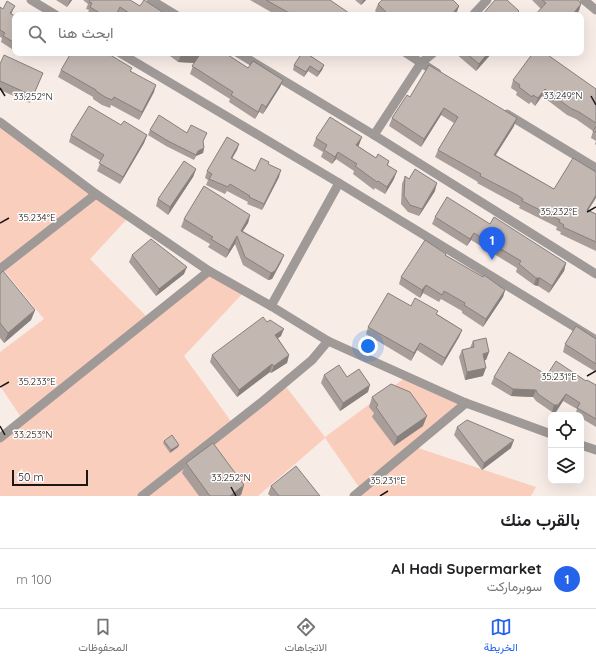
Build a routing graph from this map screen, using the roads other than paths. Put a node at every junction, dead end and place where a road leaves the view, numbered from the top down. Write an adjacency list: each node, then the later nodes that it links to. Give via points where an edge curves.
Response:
1 (31, 0): 6 (street)
2 (151, 0): 7 (street)
3 (487, 0): 8 (street)
4 (584, 0): 5 (street)
5 (596, 10)
6 (51, 12)
7 (171, 12)
8 (476, 12)
9 (125, 56): 19 (street)
10 (243, 56): 17 (street)
11 (410, 56): 13 (street)
12 (429, 56): 13 (street)
13 (421, 63): 14 (street); 17 (street)
14 (447, 79)
15 (500, 110): 18 (street)
16 (0, 122): 20 (street)
17 (374, 135): 23 (street)
18 (596, 168)
19 (339, 183): 24 (street); 25 (street)
20 (96, 194): 21 (street); 22 (street)
21 (0, 270)
22 (209, 271): 24 (street); 29 (street)
23 (596, 274)
24 (271, 306): 26 (street)
25 (596, 340)
26 (328, 342): 27 (street); 32 (street, via 312,360 263,402)
27 (466, 404): 28 (street); 33 (street)
28 (548, 433)
29 (0, 438)
30 (584, 446): 31 (street)
31 (596, 450)
32 (142, 496)
33 (354, 496)

